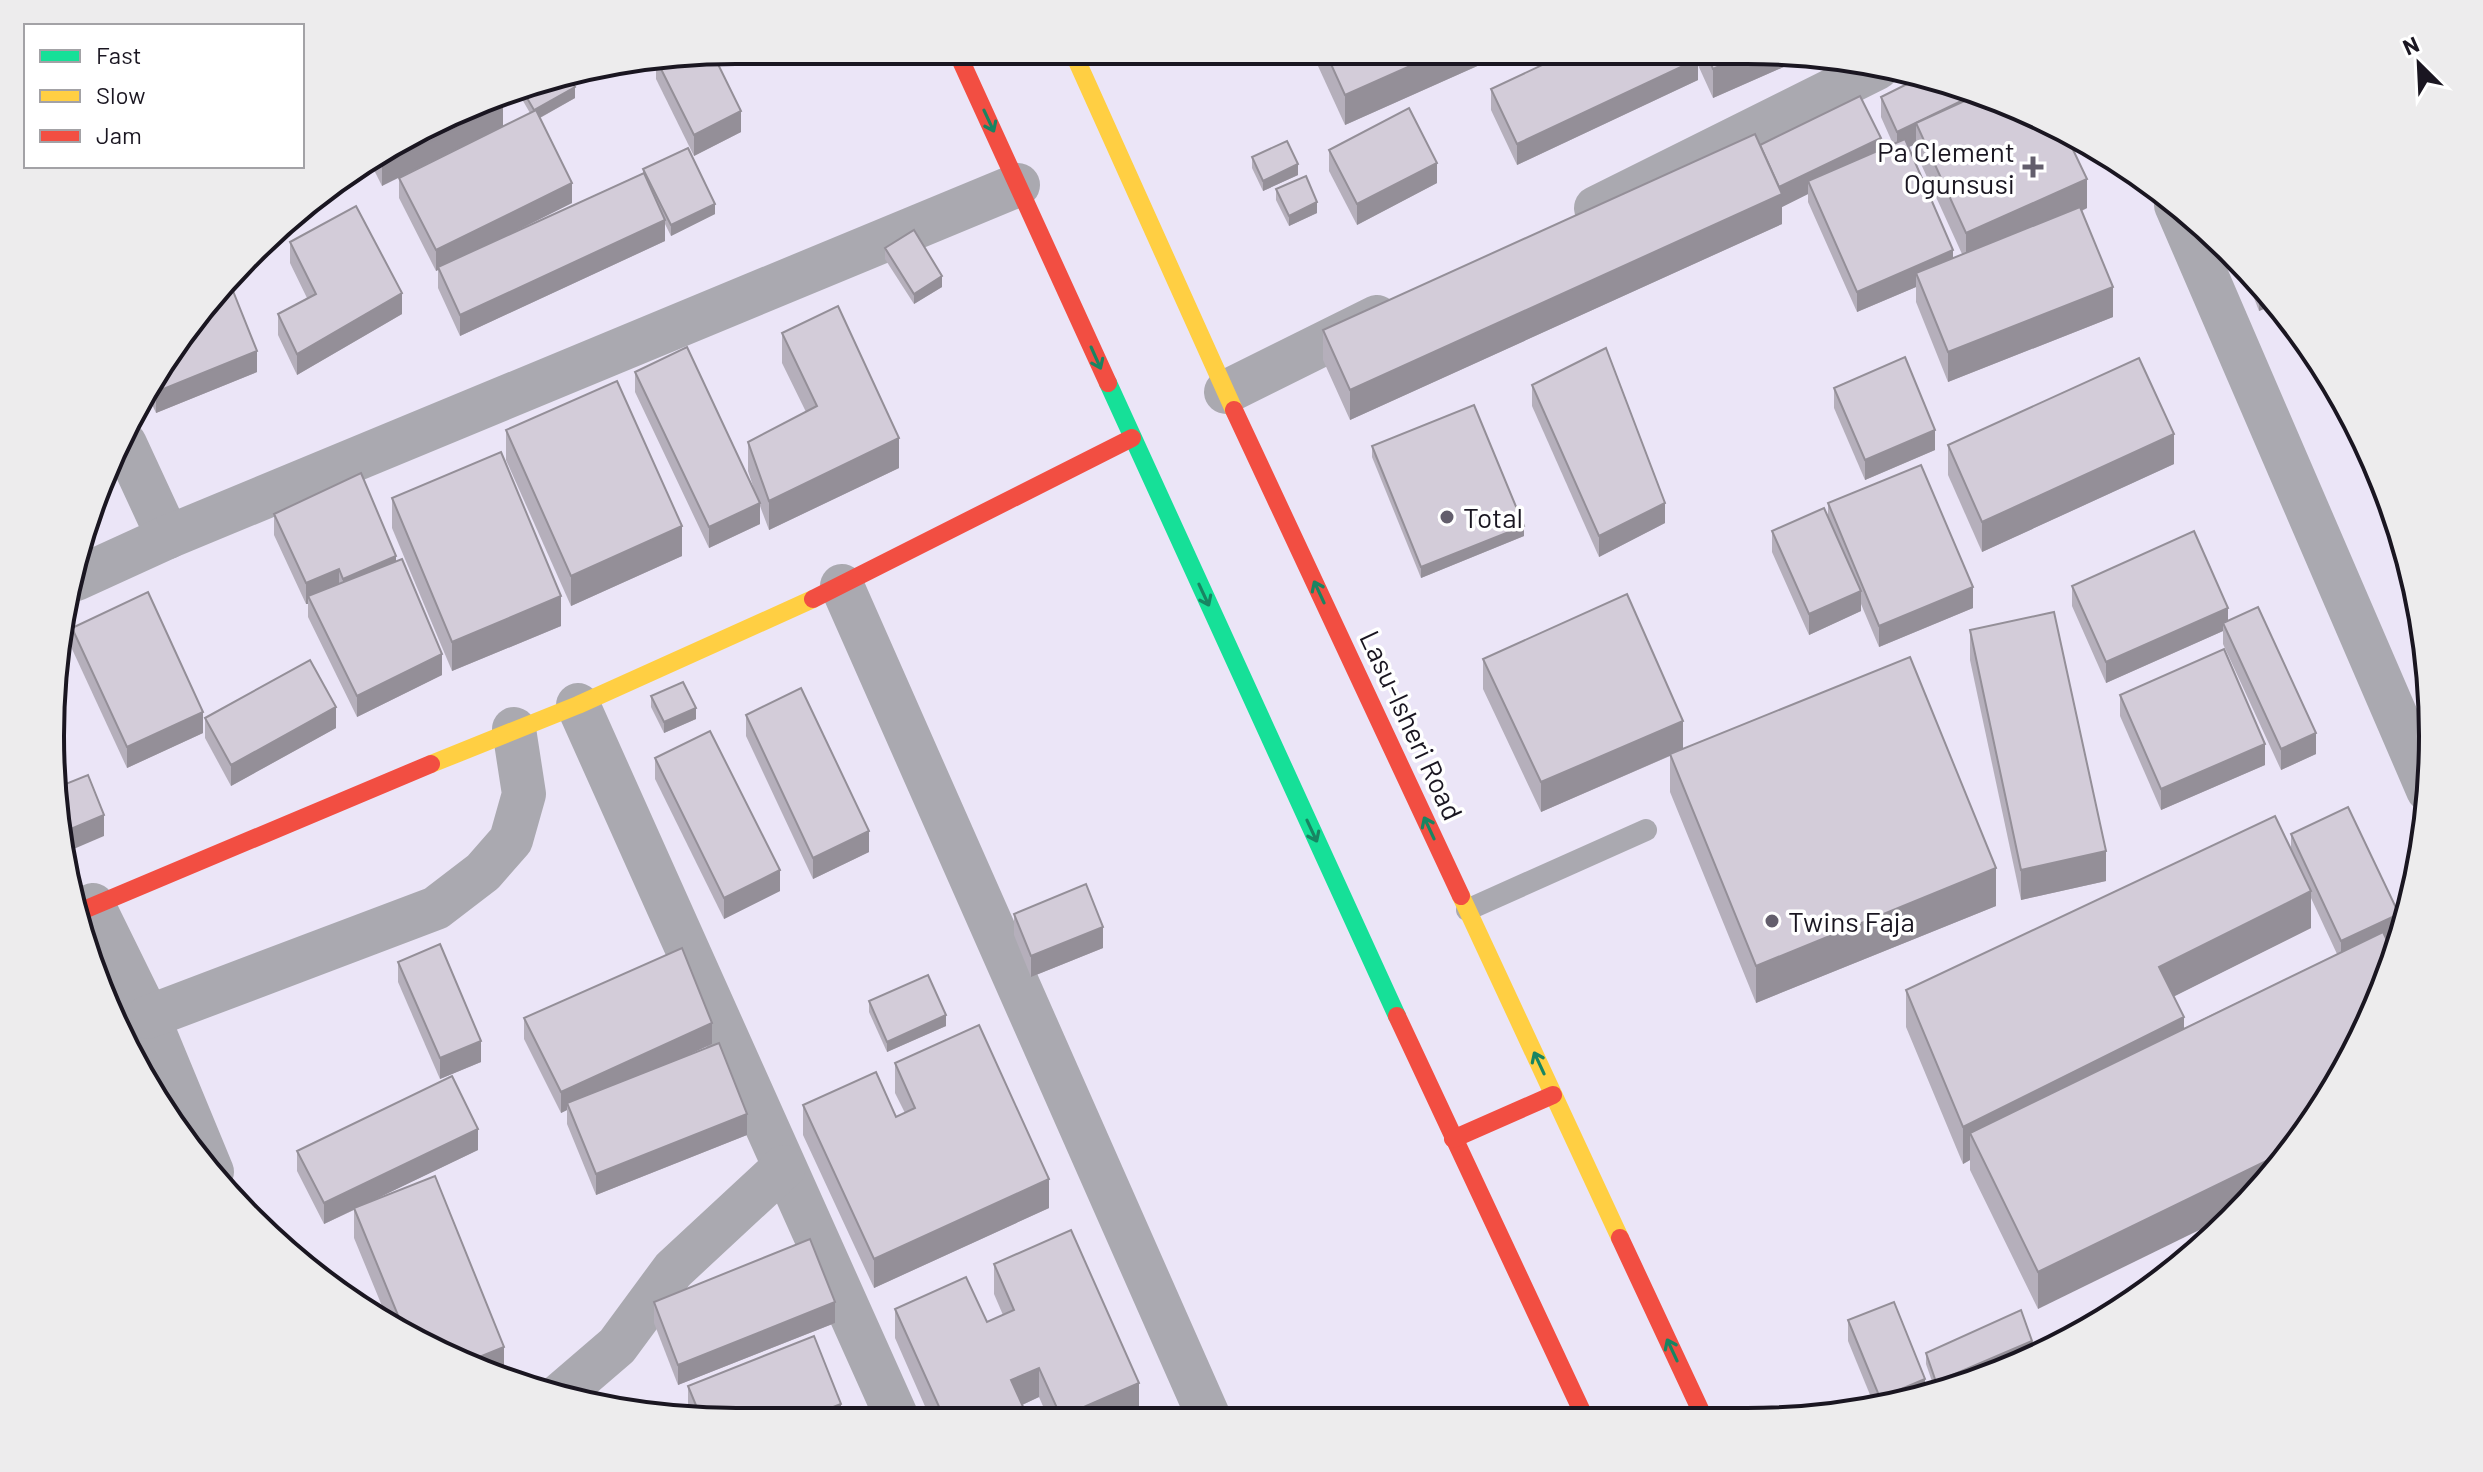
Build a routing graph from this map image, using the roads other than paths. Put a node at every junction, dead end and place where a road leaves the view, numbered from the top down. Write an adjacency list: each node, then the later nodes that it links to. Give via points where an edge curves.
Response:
1 (962, 64): 4 (main road, one-way to 4)
2 (1078, 64): 8 (main road, Lasu-Isheri Road)
3 (1864, 75): 5 (street)
4 (1018, 185): 9 (main road, one-way to 9); 11 (street)
5 (1566, 223)
6 (2186, 227): 16 (street)
7 (1410, 300): 8 (street)
8 (1226, 392): 20 (main road, Lasu-Isheri Road, one-way to 8)
9 (1132, 438): 13 (main road); 24 (main road, one-way to 24)
10 (128, 450): 11 (street)
11 (168, 537): 12 (street)
12 (84, 575)
13 (842, 586): 14 (main road); 28 (street)
14 (578, 705): 15 (main road); 25 (street)
15 (514, 729): 18 (main road); 21 (street, via 524,794 511,840 483,872 436,908)
16 (2418, 767)
17 (1646, 830): 20 (lane)
18 (86, 908)
19 (87, 910): 21 (street)
20 (1467, 910): 22 (main road, Lasu-Isheri Road, one-way to 20)
21 (148, 1017): 23 (street)
22 (1553, 1095): 24 (main road); 30 (main road, Lasu-Isheri Road, one-way to 22)
23 (198, 1138)
24 (1453, 1139): 29 (main road)
25 (784, 1167): 26 (street, via 673,1270 617,1346); 27 (street)
26 (570, 1387)
27 (893, 1408)
28 (1205, 1408)
29 (1580, 1408)
30 (1699, 1408)

